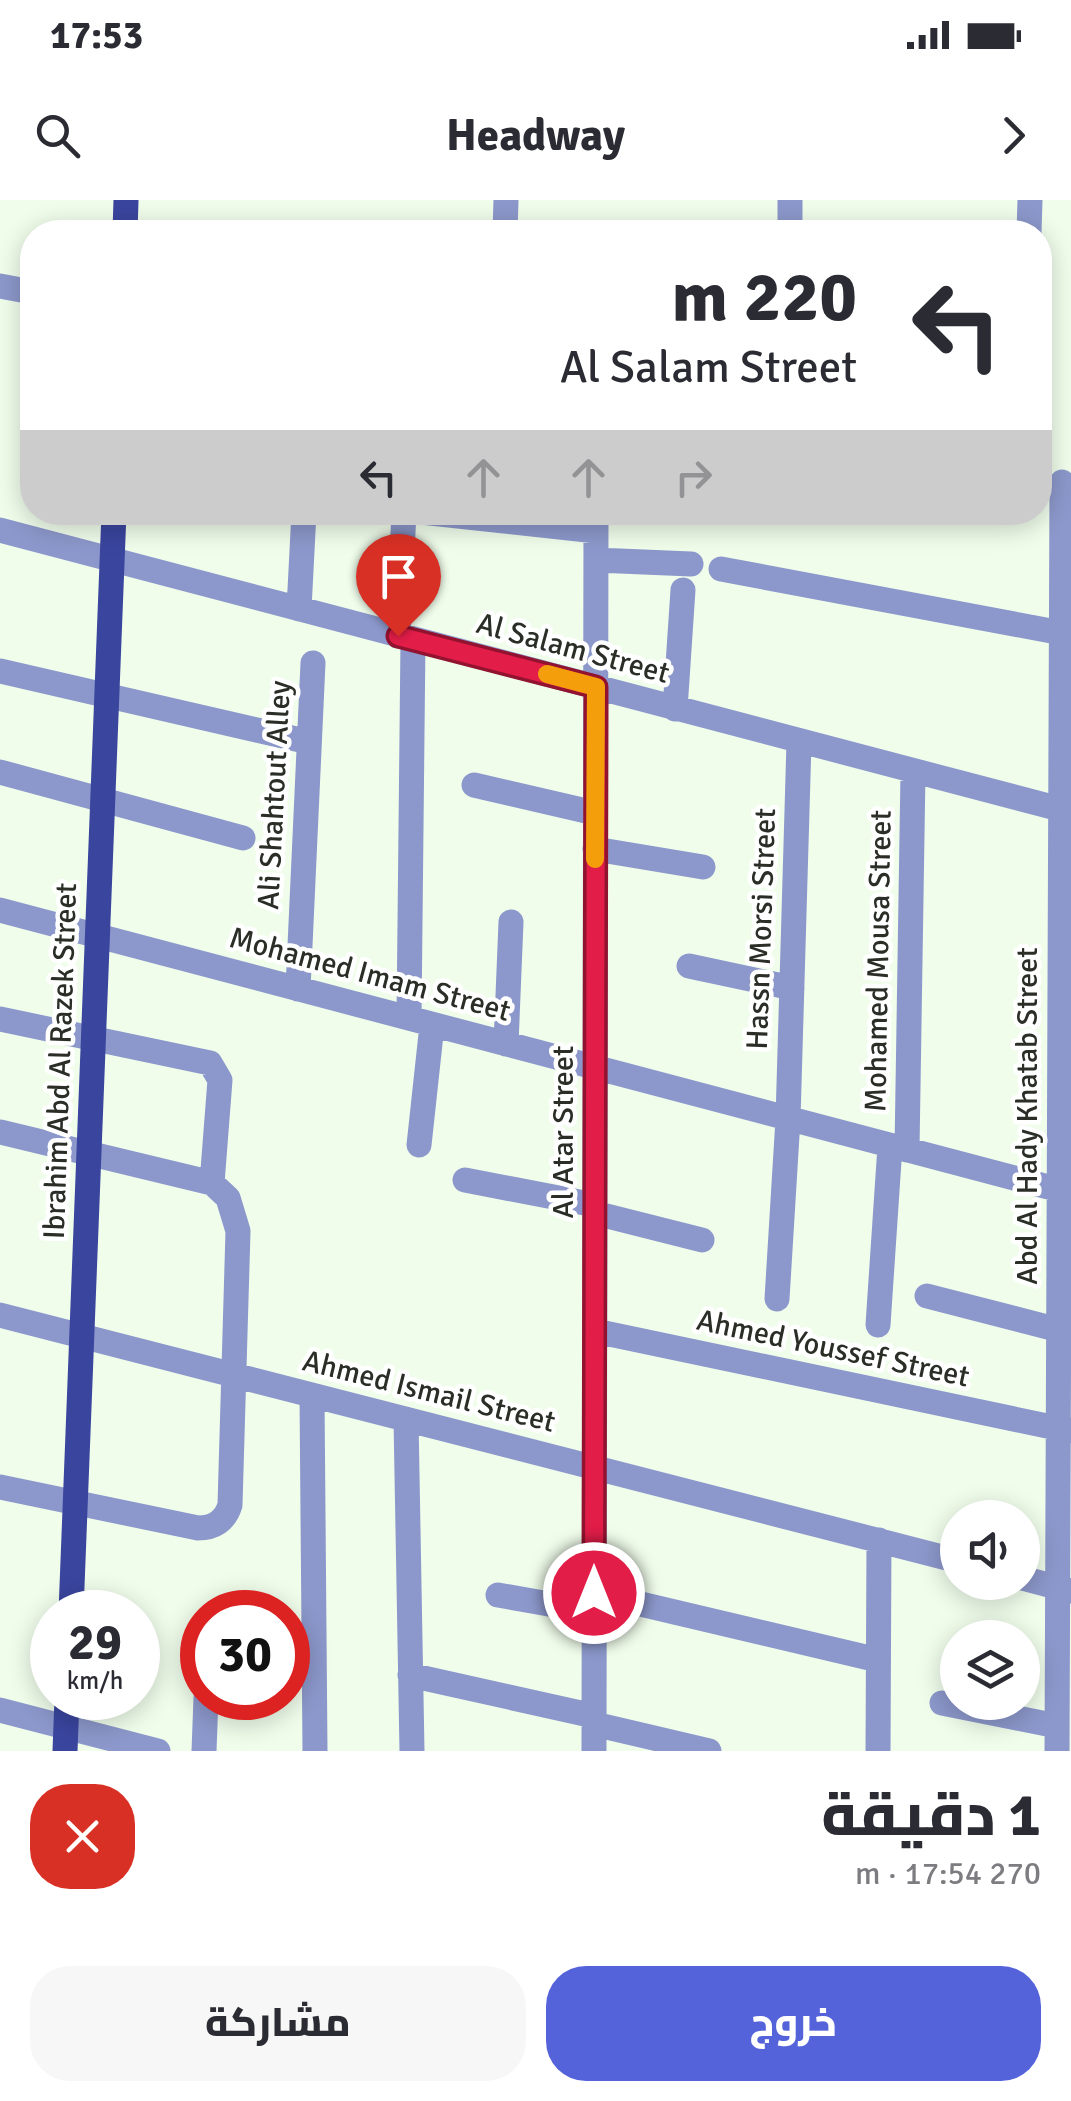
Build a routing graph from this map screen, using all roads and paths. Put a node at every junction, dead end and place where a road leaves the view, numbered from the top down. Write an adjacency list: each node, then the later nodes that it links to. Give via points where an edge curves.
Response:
1 (1058, 481): 11 (street, Abd Al Hady Khatab Street)
2 (113, 525): 7 (main road, Ibrahim Abd Al Razek Street)
3 (303, 525): 13 (street)
4 (404, 525): 15 (street)
5 (596, 525): 8 (street, Al Atar Street)
6 (0, 530): 7 (street, Al Salam Street)
7 (112, 559): 13 (street, Al Salam Street); 20 (main road, Ibrahim Abd Al Razek Street)
8 (596, 560): 9 (street); 19 (street, Al Atar Street)
9 (691, 564)
10 (721, 569): 14 (street)
11 (1066, 582): 14 (street, Abd Al Hady Khatab Street)
12 (683, 590): 21 (street)
13 (299, 609): 15 (street, Al Salam Street)
14 (1062, 632): 18 (street, Abd Al Hady Khatab Street)
15 (406, 637): 19 (street, Al Salam Street); 41 (street)
16 (312, 663): 22 (street, Ali Shahtout Alley)
17 (0, 672): 20 (street)
18 (1066, 675): 28 (street, Abd Al Hady Khatab Street)
19 (596, 687): 21 (street, Al Salam Street); 29 (street, Al Atar Street)
20 (107, 696): 22 (street); 27 (main road, Ibrahim Abd Al Razek Street)
21 (675, 709): 23 (street, Al Salam Street)
22 (309, 742): 39 (street, Ali Shahtout Alley)
23 (798, 742): 25 (street, Al Salam Street); 38 (street, Hassn Morsi Street)
24 (0, 772): 27 (street)
25 (913, 772): 28 (street, Al Salam Street); 49 (street, Mohamed Mousa Street)
26 (474, 786): 29 (street)
27 (102, 800): 30 (street); 35 (main road, Ibrahim Abd Al Razek Street)
28 (1066, 811): 36 (street, Abd Al Hady Khatab Street)
29 (595, 814): 31 (street, Al Atar Street)
30 (243, 838)
31 (595, 849): 32 (street); 45 (street, Al Atar Street)
32 (703, 866)
33 (0, 910): 35 (street, Mohamed Imam Street)
34 (511, 922): 43 (street)
35 (98, 936): 39 (street, Mohamed Imam Street); 42 (main road, Ibrahim Abd Al Razek Street)
36 (1066, 944): 44 (street, Abd Al Hady Khatab Street)
37 (689, 966): 38 (street)
38 (792, 988): 46 (street, Hassn Morsi Street)
39 (298, 989): 41 (street, Mohamed Imam Street)
40 (0, 1019): 42 (street)
41 (420, 1021): 43 (street, Mohamed Imam Street); 48 (street)
42 (93, 1039): 50 (main road, Ibrahim Abd Al Razek Street); 52 (street, via 215,1068 220,1080)
43 (506, 1044): 45 (street, Mohamed Imam Street)
44 (1066, 1051): 53 (street, Abd Al Hady Khatab Street)
45 (595, 1066): 46 (street, Mohamed Imam Street); 54 (street, Al Atar Street)
46 (788, 1118): 49 (street, Mohamed Imam Street); 57 (street, Hassn Morsi Street)
47 (0, 1132): 50 (street)
48 (419, 1144)
49 (899, 1148): 53 (street, Mohamed Imam Street); 59 (street, Mohamed Mousa Street)
50 (89, 1153): 52 (street); 62 (main road, Ibrahim Abd Al Razek Street)
51 (465, 1180): 54 (street)
52 (212, 1183): 63 (street, via 228,1198 236,1220)
53 (1065, 1192): 61 (street, Abd Al Hady Khatab Street)
54 (595, 1209): 55 (street); 60 (street, Al Atar Street)
55 (702, 1240)
56 (927, 1296): 61 (street)
57 (777, 1299)
58 (0, 1315): 62 (street, Ahmed Ismail Street)
59 (878, 1325)
60 (594, 1331): 66 (street, Ahmed Youssef Street); 67 (street, Al Atar Street)
61 (1063, 1334): 66 (street, Abd Al Hady Khatab Street)
62 (82, 1336): 63 (street, Ahmed Ismail Street); 69 (main road, Ibrahim Abd Al Razek Street)
63 (236, 1375): 64 (street, Ahmed Ismail Street); 69 (street, via 230,1504 215,1526)
64 (312, 1395): 65 (street, Ahmed Ismail Street); 85 (street)
65 (406, 1419): 67 (street, Ahmed Ismail Street); 77 (street)
66 (1065, 1430): 72 (street, Abd Al Hady Khatab Street)
67 (595, 1467): 70 (street, Ahmed Ismail Street); 75 (street, Al Atar Street)
68 (0, 1487): 69 (street)
69 (75, 1504): 73 (main road, Ibrahim Abd Al Razek Street)
70 (879, 1540): 71 (street, Ahmed Ismail Street); 76 (street)
71 (940, 1556)
72 (1064, 1589): 81 (street, Abd Al Hady Khatab Street)
73 (72, 1590)
74 (498, 1596): 75 (street)
75 (594, 1603): 76 (street); 80 (street, Al Atar Street)
76 (878, 1660): 89 (street)
77 (410, 1675): 80 (street); 86 (street)
78 (0, 1710): 82 (street)
79 (205, 1720): 84 (street)
80 (594, 1720): 87 (street, Al Atar Street); 88 (street)
81 (1061, 1724)
82 (66, 1739): 83 (street)
83 (158, 1751)
84 (204, 1751)
85 (316, 1751)
86 (412, 1751)
87 (594, 1751)
88 (710, 1751)
89 (878, 1751)

